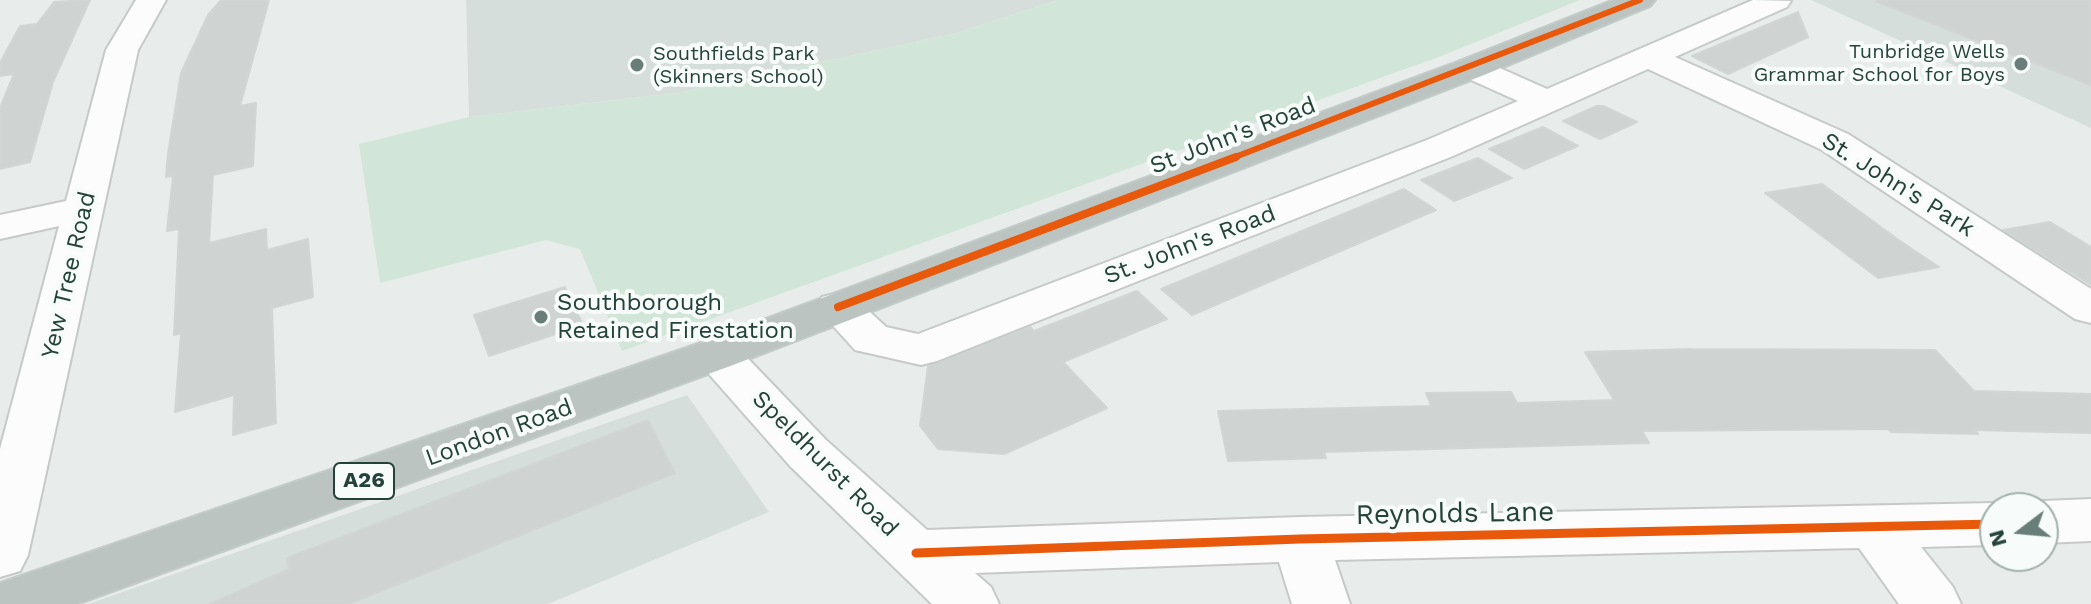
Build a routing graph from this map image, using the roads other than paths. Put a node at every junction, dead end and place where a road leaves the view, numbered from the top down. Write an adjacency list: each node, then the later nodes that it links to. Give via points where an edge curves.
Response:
1 (151, 0): 7 (street, Yew Tree Road, via 122,50)
2 (1640, 0): 5 (highway, St John's Road / A26)
3 (1776, 1): 4 (street, St. John's Road)
4 (1651, 58): 6 (street, St. John's Road); 10 (street, St. John's Park, via 1835,142)
5 (1472, 68): 6 (street); 9 (highway, St John's Road / A26)
6 (1548, 102): 9 (street, St. John's Road, via 921,350 871,339)
7 (85, 209): 8 (street); 18 (street, Yew Tree Road)
8 (0, 227)
9 (838, 307): 11 (highway, St John's Road / A26)
10 (2091, 309)
11 (717, 354): 17 (street, Speldhurst Road, via 808,453); 19 (highway, London Road / A26)
12 (2091, 520): 13 (street)
13 (2059, 521)
14 (1979, 525): 15 (street, Reynolds Lane)
15 (1875, 529): 16 (street, Reynolds Lane); 22 (street)
16 (1300, 539): 17 (street, Reynolds Lane); 21 (street)
17 (916, 553): 20 (street, Speldhurst Road)
18 (0, 555)
19 (9, 604)
20 (970, 604)
21 (1321, 604)
22 (1932, 604)

